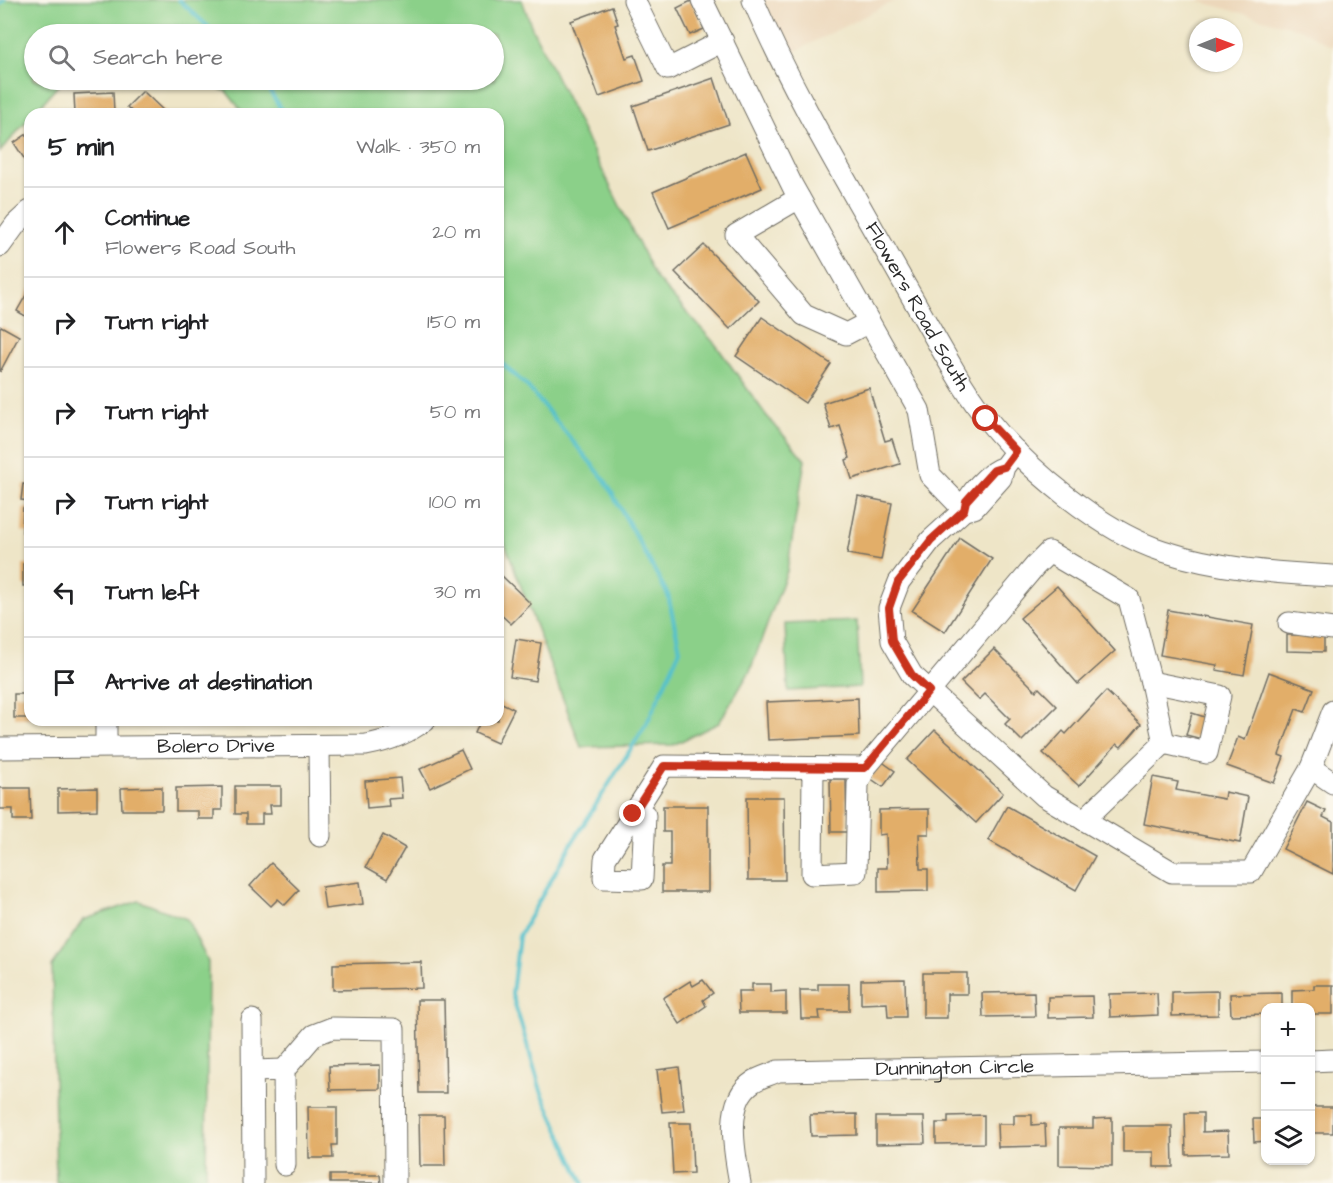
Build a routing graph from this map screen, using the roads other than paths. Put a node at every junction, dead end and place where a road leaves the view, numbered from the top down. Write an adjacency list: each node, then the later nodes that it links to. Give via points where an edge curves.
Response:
1 (634, 0): 4 (street, via 668,69)
2 (702, 0): 4 (street)
3 (757, 1): 9 (street, Flowers Road South, via 775,52 801,101 955,372 986,419)
4 (723, 41): 5 (street)
5 (800, 198): 8 (street); 8 (street, via 736,236 804,315 846,334)
6 (24, 217): 7 (street)
7 (0, 246)
8 (869, 322): 10 (street, via 919,410 930,475)
9 (1004, 463): 10 (street, via 984,468); 11 (street, Flowers Road South, via 1123,533 1161,550 1238,569)
10 (958, 504): 15 (street, via 898,582 889,608 892,641 912,675)
11 (1333, 576)
12 (1289, 623): 13 (street)
13 (1333, 629)
14 (1151, 682): 15 (street, via 1129,599 1049,552); 19 (street); 19 (street, via 1220,696 1207,753)
15 (929, 691): 24 (street); 28 (street, via 1044,796)
16 (1333, 711): 25 (street)
17 (105, 726): 20 (street)
18 (416, 726): 21 (street, Bolero Drive, via 386,741)
19 (1164, 743): 28 (street)
20 (106, 746): 21 (street, Bolero Drive); 22 (street, Bolero Drive)
21 (319, 746): 29 (street)
22 (0, 748)
23 (813, 768): 24 (street); 24 (street, via 812,873 856,872 858,784); 27 (street, via 664,766)
24 (865, 768)
25 (1311, 768): 26 (street); 28 (street, via 1251,872 1172,872)
26 (1333, 783)
27 (633, 814)
28 (1084, 820)
29 (320, 836)
30 (252, 1020): 35 (street)
31 (1333, 1060): 32 (street)
32 (1315, 1061)
33 (1261, 1062): 39 (street, Dunnington Circle, via 778,1071 751,1083 739,1098 734,1118)
34 (284, 1070): 35 (street); 36 (street); 38 (street, via 314,1035 332,1028 394,1029)
35 (253, 1071): 37 (street)
36 (285, 1165)
37 (253, 1183)
38 (395, 1183)
39 (740, 1183)

